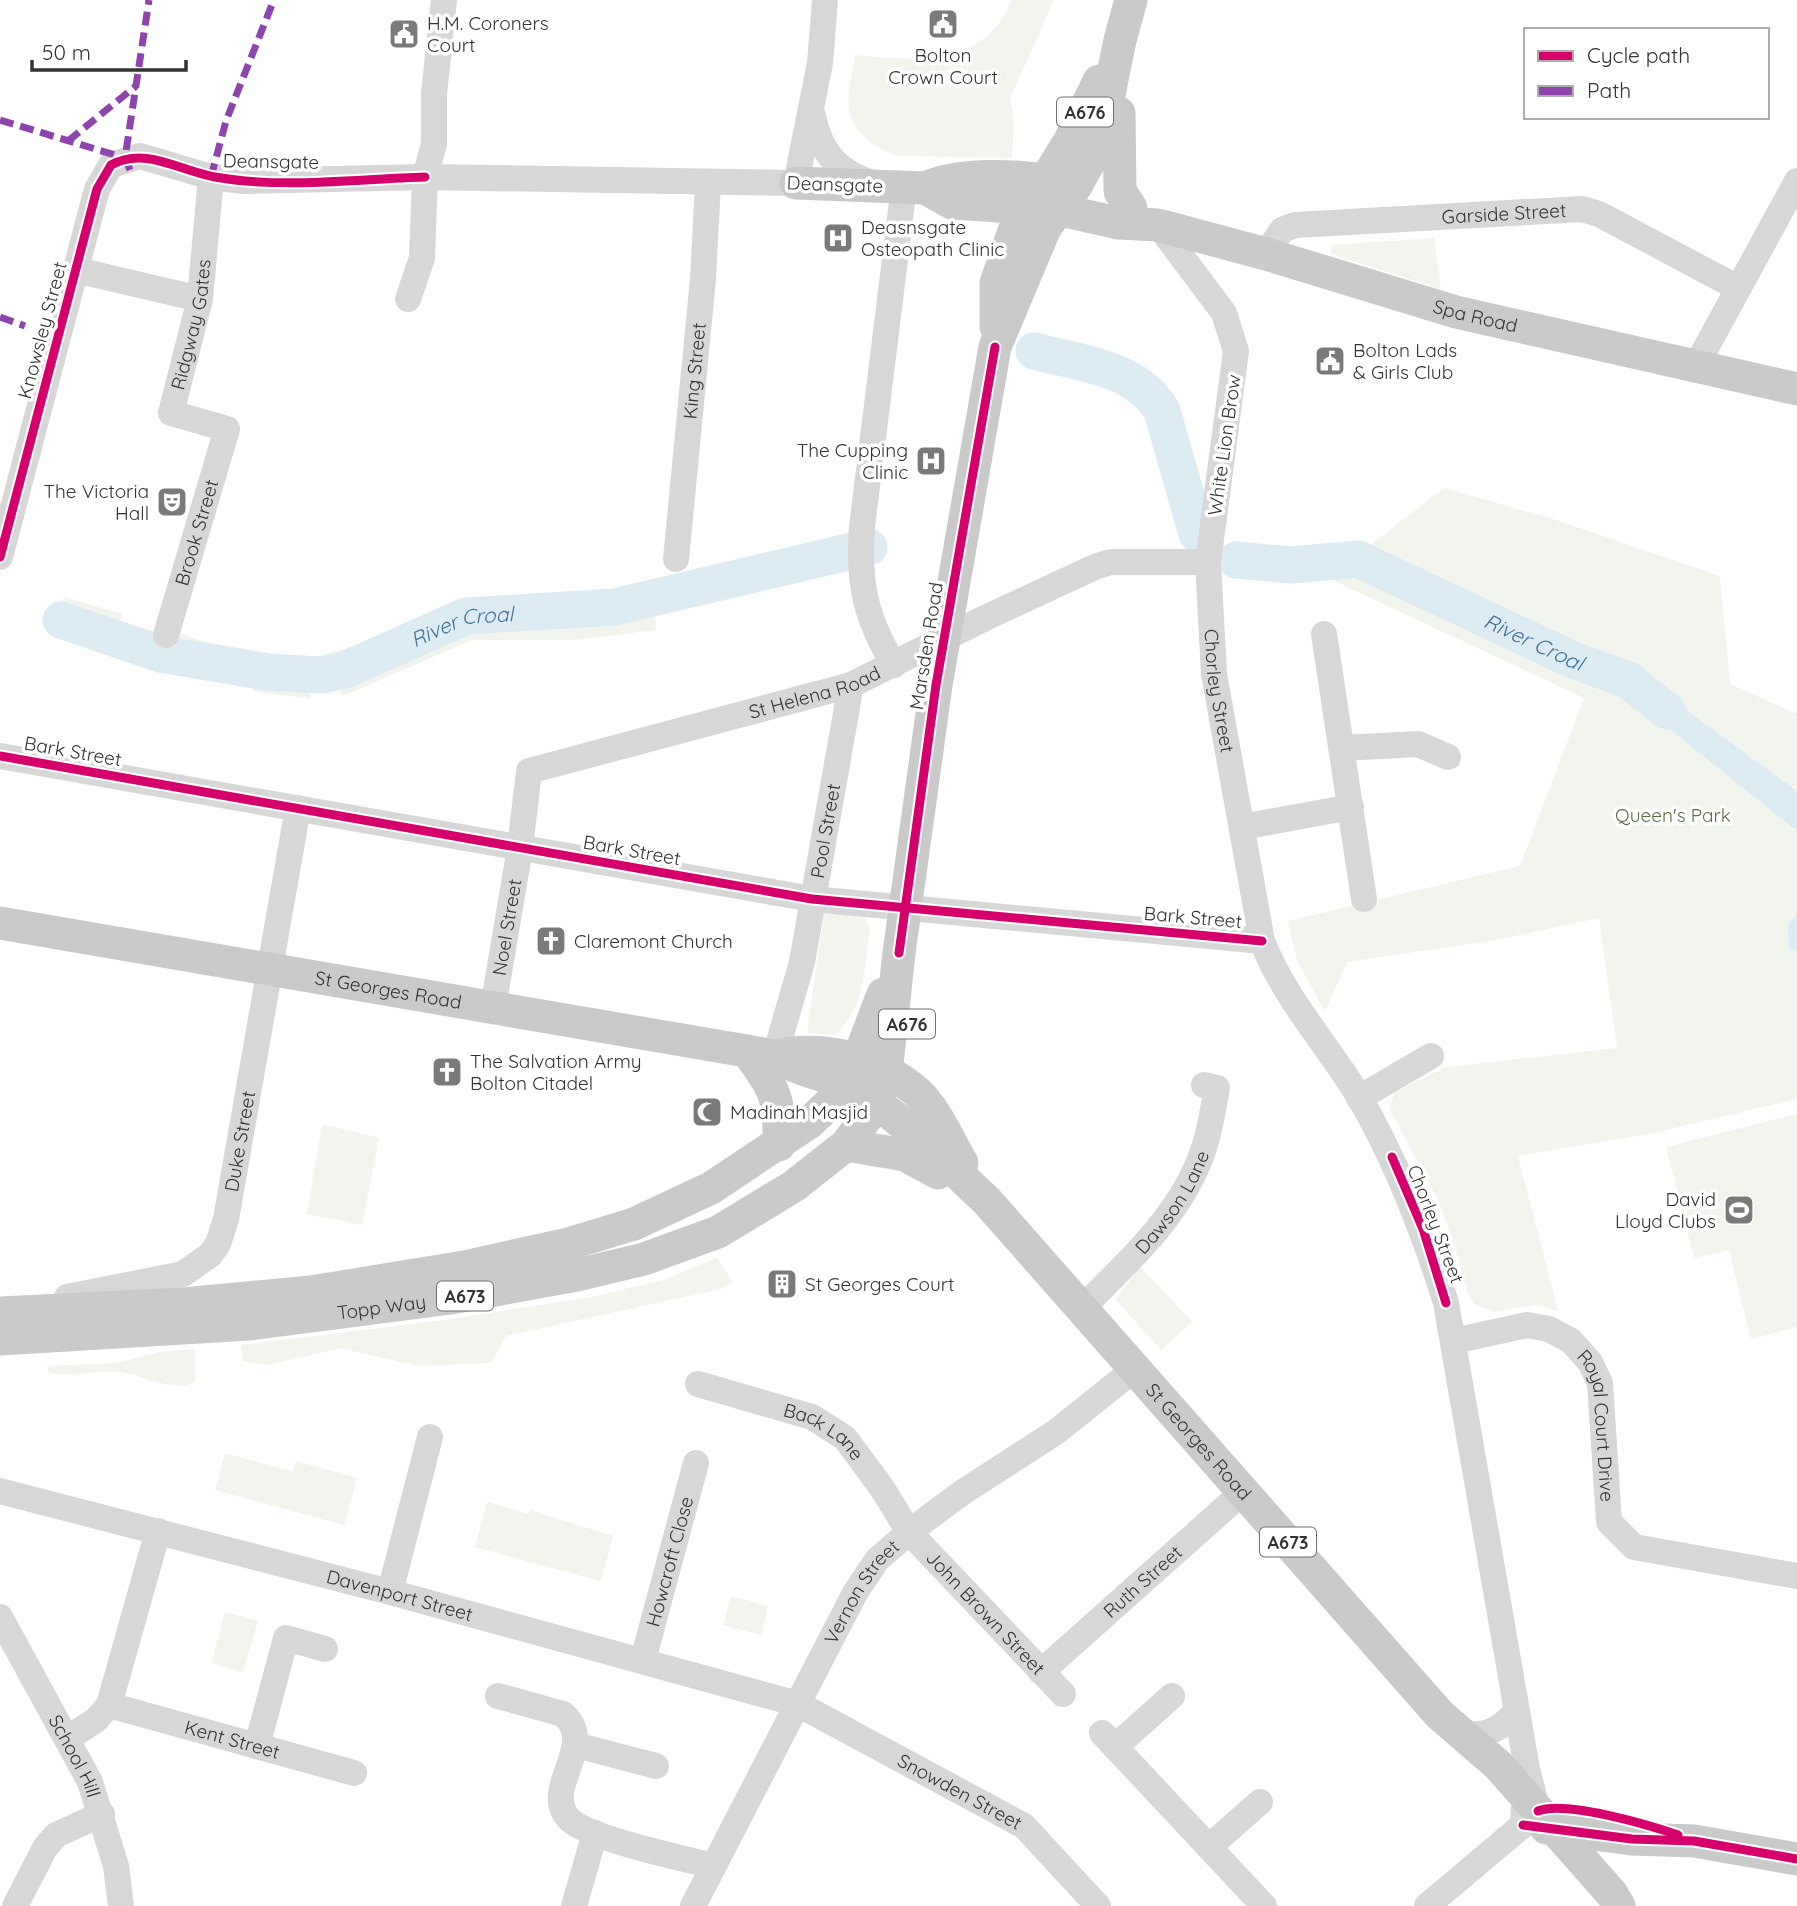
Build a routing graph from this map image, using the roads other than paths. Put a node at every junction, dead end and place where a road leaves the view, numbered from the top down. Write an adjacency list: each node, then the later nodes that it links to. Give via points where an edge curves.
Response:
1 (444, 0): 8 (street, via 434,93 434,144)
2 (824, 0): 5 (street)
3 (1132, 0): 4 (main road, A676)
4 (1120, 40): 9 (main road, A676, via 1069,142); 14 (main road, A676, via 1099,144); 16 (main road, via 1120,191)
5 (812, 111): 12 (street); 13 (street, via 828,157 839,168)
6 (119, 160): 7 (street, Deansgate, via 147,157); 18 (street, Knowsley Street, via 105,171 97,189)
7 (211, 177): 8 (street, Deansgate, via 243,181); 20 (street, Ridgway Gates)
8 (425, 177): 11 (street, Deansgate, via 646,178); 21 (street, via 422,258)
9 (1044, 180): 13 (main road, Deansgate, via 952,177); 14 (main road, Deansgate); 15 (main road, Marsden Road / A676)
10 (1797, 181): 19 (street)
11 (708, 183): 12 (street, Deansgate); 27 (street, King Street)
12 (796, 183): 13 (main road, Deansgate)
13 (901, 187): 15 (main road, Deansgate, via 953,203); 31 (street, via 861,536 861,586 878,638)
14 (1068, 198): 15 (main road, Deansgate); 16 (main road, Spa Road); 22 (main road, Marsden Road / A676, via 1045,228)
15 (1027, 208): 22 (main road, Marsden Road / A676, via 999,269)
16 (1145, 217): 17 (main road, Spa Road); 28 (street, White Lion Brow, via 1224,313 1236,351)
17 (1266, 254): 19 (street, Garside Street, via 1282,230 1295,225 1582,209); 23 (main road, Spa Road, via 1456,312)
18 (76, 270): 20 (street); 26 (street, Knowsley Street)
19 (1738, 288): 23 (street)
20 (200, 299): 25 (street, Ridgway Gates, via 172,413)
21 (408, 299)
22 (995, 347): 45 (main road, Marsden Road / A676, via 936,685)
23 (1696, 366): 24 (main road, Spa Road)
24 (1797, 389)
25 (227, 429): 30 (street, Brook Street)
26 (0, 557)
27 (676, 559)
28 (1205, 559): 31 (street, St Helena Road, via 1097,566); 39 (street, Chorley Street, via 1214,674)
29 (1324, 634): 33 (street)
30 (166, 635)
31 (894, 665): 32 (street, St Helena Road)
32 (851, 685): 36 (street, St Helena Road); 42 (street, Pool Street)
33 (1342, 748): 35 (street, via 1418,744); 37 (street)
34 (0, 756): 38 (street, Bark Street)
35 (1448, 757)
36 (529, 771): 40 (street, Noel Street)
37 (1351, 807): 39 (street); 41 (street)
38 (298, 808): 40 (street, Bark Street); 46 (street, Duke Street)
39 (1242, 827): 44 (street, Chorley Street)
40 (520, 848): 42 (street, Bark Street); 47 (street, Noel Street)
41 (1363, 899)
42 (811, 900): 44 (street, Bark Street); 48 (street, Pool Street, via 790,1012)
43 (0, 923): 46 (main road, St Georges Road)
44 (1262, 941): 53 (street, Chorley Street, via 1279,979)
45 (899, 953): 50 (main road, Marsden Road / A676); 52 (main road, A676)
46 (269, 967): 47 (main road, St Georges Road); 59 (street, Duke Street, via 226,1219 210,1255 183,1274)
47 (493, 1007): 48 (main road, St Georges Road)
48 (761, 1054): 50 (main road, St Georges Road, via 794,1069); 55 (main road, via 780,1108)
49 (1431, 1056): 53 (street)
50 (864, 1073): 52 (main road, St Georges Road / A673); 54 (main road, St Georges Road / A673); 55 (main road, Topp Way / A673)
51 (1203, 1085): 58 (street, Dawson Lane, via 1217,1088 1203,1150 1190,1180 1138,1252)
52 (919, 1095): 57 (main road, St Georges Road / A673)
53 (1359, 1098): 61 (street, Chorley Street, via 1392,1157 1423,1229)
54 (876, 1105): 56 (main road, Topp Way / A673); 57 (main road, St Georges Road / A673)
55 (779, 1145): 59 (main road, Topp Way / A673, via 711,1188 634,1224 464,1267 311,1292 183,1304)
56 (846, 1145): 57 (main road, A673, via 905,1155); 60 (main road, Topp Way / A673, via 794,1186 718,1232 644,1259 577,1275 451,1298 249,1324)
57 (986, 1200): 58 (main road, St Georges Road / A673)
58 (1082, 1308): 62 (main road, St Georges Road / A673)
59 (0, 1311)
60 (0, 1339)
61 (1454, 1341): 70 (street, Royal Court Drive, via 1527,1325 1549,1329 1571,1341 1590,1362 1600,1383 1609,1522 1634,1547); 81 (street, Chorley Street)
62 (1136, 1368): 67 (main road, St Georges Road / A673); 69 (street, Vernon Street, via 1056,1432)
63 (698, 1384): 69 (street, Back Lane, via 826,1423 845,1438)
64 (430, 1437): 71 (street)
65 (696, 1463): 74 (street, Howcroft Close)
66 (0, 1491): 68 (street, Davenport Street)
67 (1244, 1492): 75 (street, Ruth Street); 82 (main road, St Georges Road / A673)
68 (158, 1531): 71 (street, Davenport Street); 80 (street)
69 (909, 1532): 75 (street, John Brown Street); 79 (street, Vernon Street, via 877,1560 855,1593)
70 (1797, 1576)
71 (390, 1592): 74 (street, Davenport Street)
72 (0, 1617): 83 (street, School Hill)
73 (325, 1649): 85 (street, via 286,1639)
74 (643, 1660): 79 (street, Davenport Street)
75 (1041, 1672): 76 (street, John Brown Street)
76 (1063, 1694)
77 (498, 1696): 84 (street, via 563,1714 576,1730)
78 (1172, 1696): 92 (street, via 1108,1740)
79 (798, 1704): 94 (street, Vernon Street); 99 (street, Snowden Street, via 1024,1826)
80 (109, 1705): 83 (street, via 96,1720); 85 (street, Kent Street)
81 (1517, 1711): 82 (street, via 1493,1732 1480,1735); 89 (street, Chorley Street)
82 (1452, 1724): 89 (main road, St Georges Road / A673, via 1478,1774)
83 (68, 1738): 90 (street, School Hill)
84 (576, 1745): 86 (street); 91 (street, via 562,1807 571,1822)
85 (257, 1746): 87 (street, Kent Street)
86 (656, 1766)
87 (354, 1773)
88 (1260, 1802): 92 (street)
89 (1533, 1806): 93 (main road, via 1632,1839 1694,1841); 101 (street); 102 (main road); 103 (main road)
90 (102, 1814): 95 (street, via 56,1835); 96 (street, School Hill, via 117,1866)
91 (595, 1833): 94 (street); 97 (street)
92 (1209, 1847): 100 (street)
93 (1797, 1858)
94 (713, 1866): 98 (street, Vernon Street)
95 (15, 1906)
96 (121, 1906)
97 (574, 1906)
98 (693, 1906)
99 (1098, 1906)
100 (1264, 1906)
101 (1427, 1906)
102 (1593, 1906)
103 (1619, 1906)

